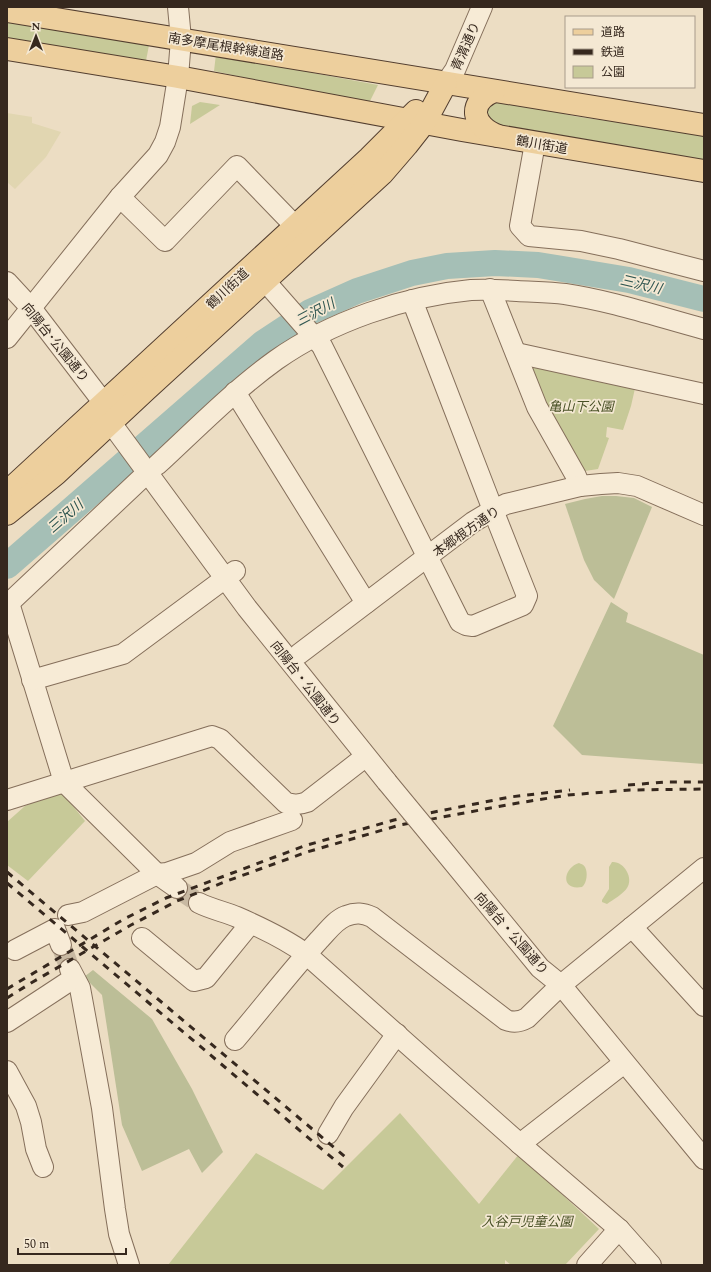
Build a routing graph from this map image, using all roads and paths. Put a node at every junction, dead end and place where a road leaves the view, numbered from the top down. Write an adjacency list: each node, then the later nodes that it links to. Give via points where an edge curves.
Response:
1 (178, 7): 4 (street)
2 (482, 7): 7 (street, 青渭通り, via 455,70)
3 (11, 10): 4 (main road, 南多摩尾根幹線道路)
4 (181, 39): 6 (street); 7 (main road, 南多摩尾根幹線道路)
5 (7, 49): 6 (main road)
6 (178, 78): 9 (main road); 14 (street, via 165,142 158,155)
7 (446, 83): 8 (main road); 9 (main road, 鶴川街道)
8 (494, 91): 10 (main road); 11 (main road, via 480,100 477,118 483,128)
9 (416, 121): 11 (main road, 鶴川街道); 15 (main road, 鶴川街道, via 369,158); 17 (main road, 鶴川街道, via 407,145 382,174)
10 (704, 125)
11 (501, 137): 12 (main road, 鶴川街道)
12 (535, 143): 13 (main road, 鶴川街道); 16 (street, via 520,226 529,236 581,241)
13 (704, 171)
14 (120, 197): 15 (street, via 165,241 237,166); 21 (street)
15 (295, 226): 28 (main road, 鶴川街道)
16 (704, 271)
17 (265, 281): 23 (street); 28 (main road, 鶴川街道)
18 (7, 282): 21 (street, 向陽台･公園通り)
19 (490, 289): 20 (street); 22 (street, via 565,294 600,300); 25 (street)
20 (412, 300): 23 (street); 32 (street)
21 (31, 308): 24 (street); 28 (street, 向陽台･公園通り)
22 (704, 329)
23 (311, 333): 26 (street); 35 (street, via 322,346)
24 (7, 338)
25 (516, 353): 27 (street); 30 (street, via 537,407)
26 (235, 392): 29 (street); 37 (street)
27 (704, 394)
28 (112, 413): 29 (street, 向陽台・公園通り); 31 (main road, 鶴川街道); 33 (main road, 鶴川街道, via 56,474)
29 (149, 465): 36 (street, 向陽台・公園通り); 38 (street)
30 (580, 486): 32 (street, 本郷根方通り, via 506,504); 34 (street, 本郷根方通り, via 618,483 637,486)
31 (7, 492)
32 (493, 510): 35 (street, 本郷根方通り, via 473,522); 35 (street, via 527,596 523,605 473,626 466,626 460,622)
33 (7, 514)
34 (704, 515)
35 (427, 558): 37 (street, 本郷根方通り)
36 (229, 574): 39 (street, 向陽台・公園通り); 40 (street, via 123,654); 41 (street, 向陽台・公園通り)
37 (366, 603): 39 (street, 本郷根方通り)
38 (8, 604): 40 (street)
39 (299, 654): 42 (street, 向陽台・公園通り)
40 (32, 680): 43 (street)
41 (365, 757): 42 (street, 向陽台・公園通り); 43 (street, via 300,805 286,803 220,739 212,736)
42 (393, 780): 57 (street, 向陽台・公園通り, via 549,961)
43 (64, 782): 44 (street); 47 (street)
44 (7, 800)
45 (292, 820): 47 (street, via 230,842 196,863)
46 (704, 868): 52 (street)
47 (157, 874): 48 (street); 50 (street, via 83,912)
48 (178, 888)
49 (199, 903): 51 (street)
50 (68, 915)
51 (250, 924): 53 (street, via 206,978 194,981); 56 (street)
52 (632, 927): 57 (street); 58 (street)
53 (142, 938)
54 (62, 945): 55 (street, via 55,929)
55 (15, 950)
56 (306, 954): 57 (street, via 345,916 364,913 511,1022 527,1018); 60 (street); 61 (street)
57 (561, 985): 62 (street, 向陽台・公園通り)
58 (704, 1006)
59 (7, 1022): 69 (street, via 72,973 80,988 102,1108 119,1234)
60 (397, 1034): 64 (street, via 344,1107); 65 (street)
61 (235, 1040)
62 (624, 1063): 65 (street); 66 (street, 向陽台・公園通り)
63 (7, 1071): 67 (street, via 26,1106)
64 (328, 1134)
65 (520, 1144): 68 (street)
66 (703, 1155)
67 (43, 1167)
68 (619, 1229): 70 (street); 71 (street)
69 (128, 1265)
70 (587, 1265)
71 (651, 1265)

